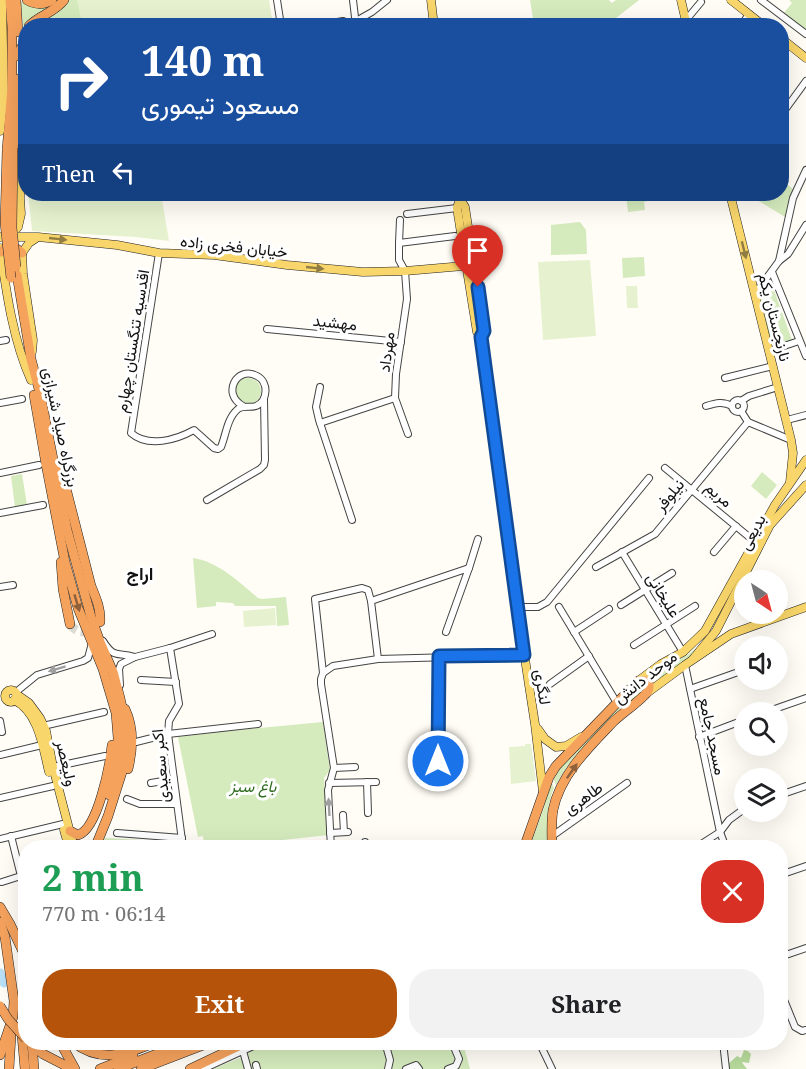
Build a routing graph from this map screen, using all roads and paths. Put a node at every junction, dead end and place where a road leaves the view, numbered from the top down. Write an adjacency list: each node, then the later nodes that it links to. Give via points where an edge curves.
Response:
1 (2, 0): 34 (main road)
2 (10, 0): 30 (highway, بزرگراه صیاد شیرازی)
3 (16, 0): 30 (highway, بزرگراه صیاد شیرازی)
4 (27, 0): 5 (highway, via 39,4)
5 (52, 0)
6 (64, 0): 16 (highway)
7 (277, 0): 17 (street)
8 (353, 0): 18 (street)
9 (387, 0): 19 (street)
10 (431, 0): 20 (main road)
11 (681, 0): 21 (main road)
12 (731, 0): 15 (main road)
13 (761, 0): 25 (street)
14 (701, 2): 22 (street)
15 (749, 14): 23 (street); 24 (main road)
16 (38, 18)
17 (280, 18)
18 (355, 18)
19 (363, 18)
20 (433, 18)
21 (686, 18)
22 (690, 18)
23 (746, 18)
24 (754, 18)
25 (785, 18)
26 (789, 21): 27 (street)
27 (806, 34)
28 (789, 45): 31 (main road)
29 (18, 50): 30 (highway)
30 (14, 54): 33 (highway, بزرگراه صیاد شیرازی); 34 (main road); 38 (highway, بزرگراه صیاد شیرازی)
31 (806, 58)
32 (806, 81): 35 (street)
33 (18, 93)
34 (4, 94): 37 (main road)
35 (789, 104)
36 (18, 108): 38 (highway, بزرگراه صیاد شیرازی)
37 (0, 130)
38 (10, 149): 65 (highway, بزرگراه صیاد شیرازی, bridge)
39 (806, 171): 59 (street, via 793,198)
40 (19, 201): 48 (main road, via 12,217)
41 (20, 201): 52 (main road, via 18,227)
42 (459, 201): 45 (main road)
43 (462, 201): 61 (main road)
44 (732, 201): 67 (main road, نارنجستان یکم, one-way to 67)
45 (457, 208): 46 (street); 60 (main road)
46 (407, 214)
47 (400, 220): 54 (street, مهرداد)
48 (0, 221)
49 (806, 225): 59 (street)
50 (117, 236): 55 (street)
51 (455, 236): 54 (street)
52 (4, 237): 53 (main road, خیابان فخری زاده)
53 (38, 237): 55 (main road, خیابان فخری زاده, one-way to 55); 57 (main road)
54 (399, 243): 63 (street, مهرداد, via 399,261)
55 (117, 245): 58 (main road, خیابان فخری زاده)
56 (0, 253): 57 (highway, via 9,245); 77 (main road, via 10,307)
57 (22, 253): 74 (main road, via 33,340)
58 (159, 253): 63 (main road, خیابان فخری زاده, one-way to 63, via 214,255 335,270); 85 (street, اقدسیه تنگستان چهارم, via 131,433 137,438 165,441 194,430 218,449 230,419)
59 (779, 261): 64 (street)
60 (466, 265): 61 (main road, خیابان فخری زاده); 62 (main road, خیابان فخری زاده); 66 (main road)
61 (475, 265): 69 (main road, via 484,331)
62 (445, 267): 63 (main road, خیابان فخری زاده); 66 (main road, via 461,271)
63 (405, 271): 71 (street, مهرداد, via 407,299)
64 (772, 272): 67 (street); 70 (street)
65 (14, 277): 74 (highway, بزرگراه صیاد شیرازی); 77 (highway, بزرگراه صیاد شیرازی)
66 (468, 278): 69 (main road)
67 (755, 294): 72 (main road, نارنجستان یکم)
68 (267, 329): 71 (street, مهشید)
69 (481, 337): 122 (main road, لنگری)
70 (799, 341): 72 (street); 73 (street)
71 (401, 342): 80 (street, مهرداد)
72 (769, 351): 75 (main road, نارنجستان یکم)
73 (806, 356)
74 (31, 359): 126 (highway, بزرگراه صیاد شیرازی, via 67,530)
75 (773, 366): 76 (street); 79 (main road, نارنجستان یکم)
76 (725, 378)
77 (31, 380): 110 (highway, بزرگراه صیاد شیرازی)
78 (320, 387): 92 (street, via 316,407)
79 (778, 387): 83 (street); 90 (main road, نارنجستان یکم)
80 (395, 398): 92 (street); 93 (street, مهرداد)
81 (22, 399): 84 (street)
82 (264, 399): 85 (street, via 255,406); 85 (street, via 264,383 256,375 246,374 236,379 232,389 234,400); 103 (street, via 264,465)
83 (741, 401): 87 (street, via 736,400); 88 (street)
84 (0, 403)
85 (243, 406)
86 (706, 406): 87 (street, via 718,402)
87 (732, 406): 88 (street, via 734,411)
88 (741, 411): 91 (street)
89 (806, 415): 90 (street)
90 (787, 420): 94 (main road, نارنجستان یکم)
91 (748, 422): 94 (street); 102 (street, نیلوفر)
92 (320, 423): 106 (street)
93 (408, 434)
94 (791, 440): 100 (main road, نارنجستان یکم)
95 (806, 460): 100 (main road, بدیعی)
96 (39, 465): 98 (street)
97 (666, 468): 102 (street, مریم)
98 (0, 472)
99 (649, 478): 122 (street, via 547,602 538,607)
100 (790, 482): 109 (main road, بدیعی)
101 (806, 485): 142 (main road, بدیعی, via 770,525 716,631)
102 (692, 489): 107 (street, مریم); 111 (street, نیلوفر, via 655,534)
103 (207, 500)
104 (43, 505): 105 (street)
105 (0, 513)
106 (352, 520)
107 (736, 526): 109 (street, مریم); 112 (street)
108 (478, 539): 114 (street)
109 (754, 542): 129 (main road, بدیعی)
110 (62, 544): 127 (highway, via 63,589); 133 (highway, بزرگراه صیاد شیرازی, one-way to 133, via 78,608)
111 (622, 552): 113 (street, نیلوفر); 118 (street, علیخانی)
112 (714, 552)
113 (596, 567)
114 (469, 568): 119 (street); 131 (street)
115 (672, 573): 118 (street)
116 (13, 585): 117 (street)
117 (0, 587)
118 (645, 590): 120 (street); 128 (street, علیخانی)
119 (371, 602): 141 (street); 145 (street, via 368,590 362,588 315,599)
120 (621, 605)
121 (695, 606): 128 (street)
122 (517, 607): 137 (main road, لنگری)
123 (559, 607): 130 (street)
124 (806, 608): 142 (main road, موحد دانش, via 731,634)
125 (609, 609): 130 (street)
126 (95, 619): 140 (street, via 109,650 115,655); 156 (highway, بزرگراه صیاد شیرازی)
127 (70, 624)
128 (666, 624): 134 (street); 136 (street, علیخانی)
129 (709, 625): 136 (main road, موحد دانش)
130 (574, 632): 139 (street)
131 (446, 633)
132 (212, 634): 135 (street)
133 (92, 642): 155 (street, one-way to 155, via 88,658 37,675); 161 (highway, بزرگراه صیاد شیرازی)
134 (634, 645)
135 (170, 648): 140 (street); 150 (street, اکبر سعیدی)
136 (683, 651): 144 (main road, موحد دانش)
137 (524, 655): 138 (street); 164 (main road, لنگری)
138 (439, 656): 141 (street); 175 (street)
139 (589, 656): 151 (street); 158 (street)
140 (135, 657): 156 (street, via 119,669)
141 (378, 658): 145 (street, via 333,666)
142 (693, 659): 143 (main road, موحد دانش)
143 (685, 665): 147 (main road, موحد دانش); 152 (street, مسجد جامع)
144 (654, 669): 147 (main road, via 655,679); 149 (main road, موحد دانش)
145 (323, 673): 178 (street, via 321,684)
146 (734, 674): 152 (street)
147 (665, 679): 153 (main road, موحد دانش)
148 (141, 680): 150 (street)
149 (638, 681): 153 (highway, via 648,682); 158 (highway, موحد دانش)
150 (176, 682): 169 (street, اکبر سعیدی, via 179,704 169,721)
151 (550, 684)
152 (690, 689): 170 (street, مسجد جامع)
153 (647, 693): 196 (highway, موحد دانش, one-way to 153, via 557,797 573,769 598,738)
154 (2, 696): 155 (main road, via 8,701)
155 (16, 696): 166 (main road, ولیعصر, via 29,703); 172 (main road, ولیعصر, via 37,727)
156 (120, 698): 179 (highway, بزرگراه صیاد شیرازی, via 125,739); 209 (highway, via 132,735 129,764)
157 (806, 698): 159 (street)
158 (617, 703): 168 (highway, موحد دانش)
159 (788, 704)
160 (104, 712): 166 (street)
161 (116, 713): 179 (highway, بزرگراه صیاد شیرازی); 197 (highway, via 108,771 96,812 83,834 78,836)
162 (0, 722): 167 (street)
163 (258, 724): 169 (street)
164 (535, 724): 168 (main road, via 556,747 566,746); 188 (main road, لنگری)
165 (734, 724): 170 (street)
166 (43, 726): 176 (main road, ولیعصر)
167 (2, 732)
168 (588, 733): 188 (highway, موحد دانش, via 556,766)
169 (168, 734): 171 (street); 180 (street, اکبر سعیدی)
170 (699, 737): 198 (street, مسجد جامع)
171 (136, 742)
172 (42, 745): 173 (street); 186 (main road, ولیعصر)
173 (0, 755)
174 (105, 756): 176 (street)
175 (438, 761)
176 (53, 767): 197 (main road, ولیعصر)
177 (355, 767): 178 (street)
178 (334, 768): 184 (street)
179 (118, 772): 207 (highway, بزرگراه صیاد شیرازی); 208 (highway, بزرگراه صیاد شیرازی)
180 (174, 779): 183 (street); 192 (street, اکبر سعیدی)
181 (367, 782): 182 (street); 184 (street); 193 (street)
182 (376, 782)
183 (151, 783)
184 (329, 783): 200 (street, one-way to 184)
185 (627, 783): 201 (street, طاهری)
186 (53, 786): 190 (street); 197 (main road, ولیعصر)
187 (806, 786): 189 (street)
188 (543, 792): 211 (highway, موحد دانش)
189 (788, 792)
190 (0, 798)
191 (127, 799): 192 (street, via 140,804)
192 (177, 804): 203 (street, اکبر سعیدی)
193 (368, 813)
194 (344, 815): 200 (street, via 346,832)
195 (734, 816): 198 (street)
196 (552, 824): 201 (highway); 212 (highway, موحد دانش)
197 (66, 828): 202 (street); 205 (main road, ولیعصر); 206 (main road, ولیعصر)
198 (720, 832): 214 (street); 215 (street, مسجد جامع)
199 (117, 833): 203 (street)
200 (330, 833): 210 (street)
201 (555, 834): 213 (highway)
202 (11, 836): 204 (street); 216 (street)
203 (182, 838)
204 (0, 839)
205 (68, 840)
206 (71, 840)
207 (92, 840)
208 (98, 840)
209 (104, 840)
210 (330, 840)
211 (527, 840)
212 (552, 840)
213 (556, 840)
214 (708, 840)
215 (723, 840)
216 (18, 859)
217 (806, 866): 218 (street)
218 (788, 872)
219 (18, 877): 220 (street)
220 (2, 882)
221 (0, 907): 223 (highway)
222 (0, 922): 228 (highway, via 14,1001)
223 (18, 942)
224 (806, 948): 225 (street)
225 (788, 954)
226 (0, 1006): 229 (highway, bridge)
227 (788, 1010): 230 (street, via 795,1027)
228 (13, 1017): 248 (highway); 250 (highway)
229 (18, 1030)
230 (806, 1030)
231 (24, 1050): 251 (highway)
232 (32, 1050): 252 (highway)
233 (39, 1050): 253 (highway)
234 (64, 1050): 253 (highway)
235 (85, 1050): 236 (highway, via 112,1056)
236 (136, 1050)
237 (146, 1050): 254 (highway)
238 (167, 1050): 255 (highway)
239 (190, 1050): 256 (highway)
240 (206, 1050): 257 (highway)
241 (238, 1050): 258 (highway)
242 (239, 1050): 259 (street)
243 (245, 1050): 260 (street)
244 (387, 1050): 261 (street)
245 (455, 1050): 249 (street)
246 (543, 1050): 266 (street)
247 (724, 1050): 267 (street)
248 (0, 1055)
249 (459, 1059): 264 (street, via 456,1066); 265 (street)
250 (9, 1069)
251 (26, 1069)
252 (34, 1069)
253 (73, 1069)
254 (100, 1069)
255 (118, 1069)
256 (141, 1069)
257 (158, 1069)
258 (190, 1069)
259 (203, 1069)
260 (248, 1069)
261 (388, 1069)
262 (406, 1069): 263 (street, via 416,1065)
263 (419, 1069)
264 (448, 1069)
265 (463, 1069)
266 (552, 1069)
267 (726, 1069)

